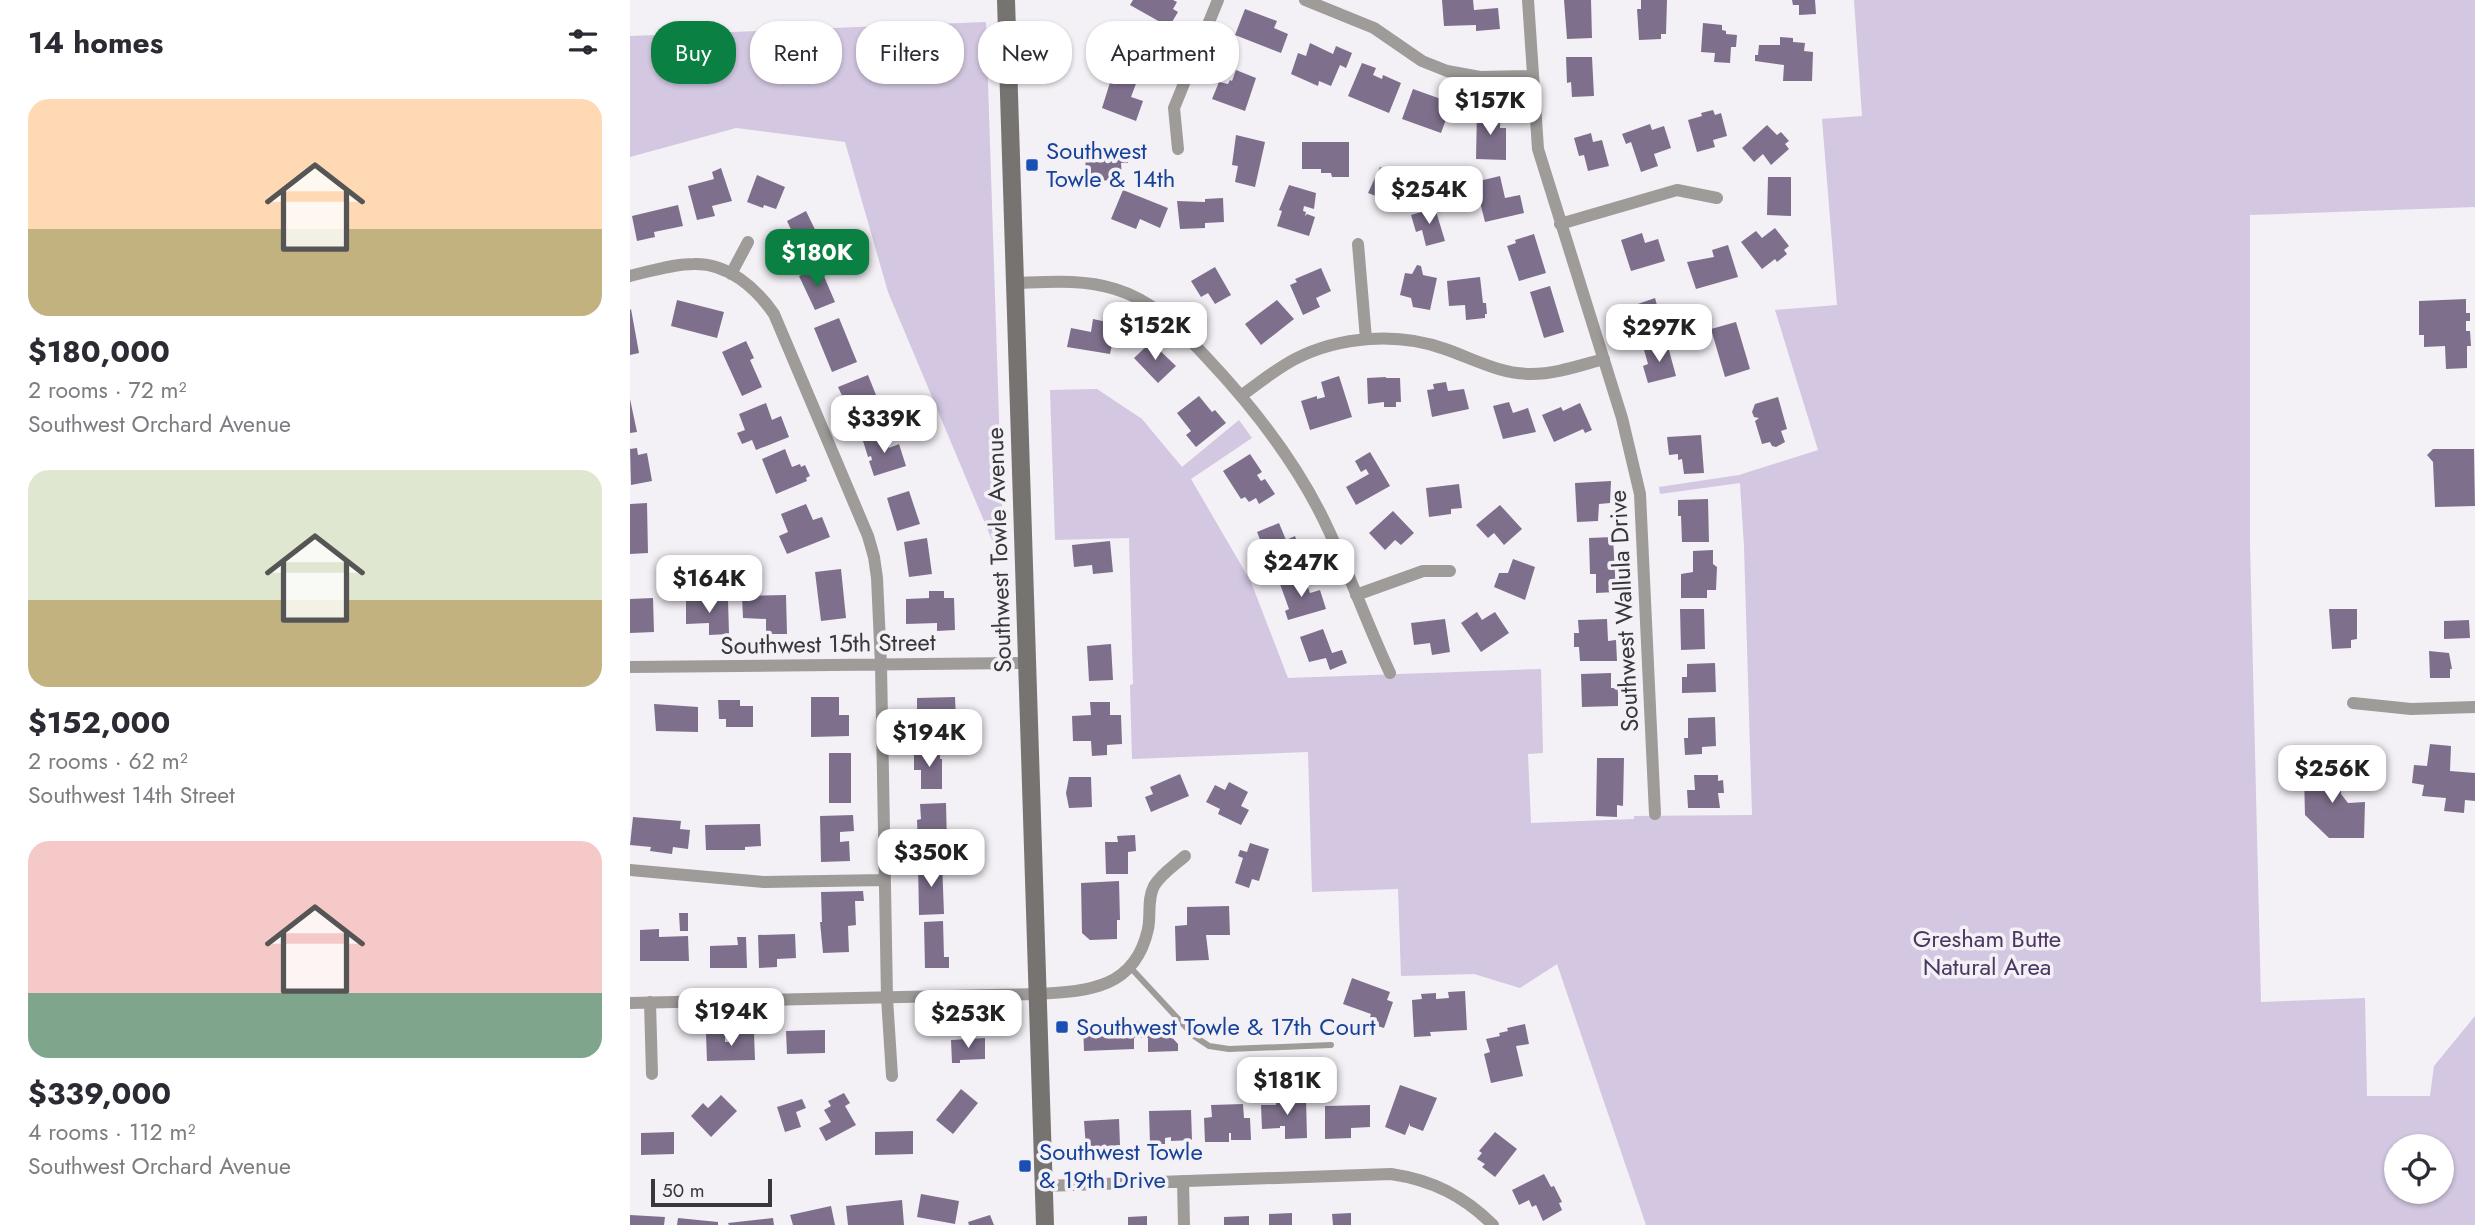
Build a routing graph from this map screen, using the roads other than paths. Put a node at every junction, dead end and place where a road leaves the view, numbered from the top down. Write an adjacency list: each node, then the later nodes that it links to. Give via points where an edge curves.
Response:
1 (1006, 0): 13 (main road, Southwest Towle Avenue)
2 (1218, 0): 6 (street, via 1174,108)
3 (1306, 0): 5 (street, via 1374,28 1422,61 1447,71 1480,77)
4 (1528, 0): 5 (street, Southwest Wallula Drive)
5 (1531, 76): 8 (street, Southwest Wallula Drive, via 1538,149)
6 (1178, 149)
7 (1717, 198): 8 (street, via 1677,190)
8 (1560, 224): 15 (street, Southwest Wallula Drive)
9 (748, 242): 11 (street)
10 (1358, 244): 14 (street)
11 (732, 274): 12 (street, via 694,264); 20 (street, via 774,314 868,536 877,578)
12 (630, 276)
13 (1015, 283): 16 (street, via 1077,281 1136,297 1173,321); 19 (main road, Southwest Towle Avenue)
14 (1366, 339): 15 (street, via 1421,342 1507,372 1554,372); 16 (street, via 1295,359)
15 (1604, 359): 25 (street, Southwest Wallula Drive, via 1633,459 1643,514)
16 (1242, 395): 18 (street, via 1312,496)
17 (1450, 571): 18 (street, via 1423,571)
18 (1356, 595): 22 (street)
19 (1027, 663): 20 (street, Southwest 15th Street); 30 (main road, Southwest Towle Avenue)
20 (881, 664): 21 (street, Southwest 15th Street); 28 (street)
21 (630, 667)
22 (1390, 673)
23 (2353, 703): 24 (street, via 2411,709)
24 (2475, 707)
25 (1655, 814)
26 (1185, 856): 29 (street, via 1153,887 1146,937)
27 (630, 870): 28 (street, via 764,882)
28 (884, 880): 31 (street)
29 (1130, 967): 30 (street, via 1098,988); 34 (lane, via 1194,1036 1209,1046)
30 (1038, 994): 31 (street); 38 (main road, Southwest Towle Avenue)
31 (887, 998): 32 (street); 36 (street)
32 (650, 1002): 33 (street); 35 (street)
33 (630, 1003)
34 (1331, 1045)
35 (653, 1074)
36 (892, 1076)
37 (1183, 1181): 38 (street); 40 (street); 41 (street, via 1372,1174 1410,1177 1462,1198)
38 (1044, 1186): 39 (main road, Southwest Towle Avenue)
39 (1045, 1225)
40 (1184, 1225)
41 (1493, 1225)

